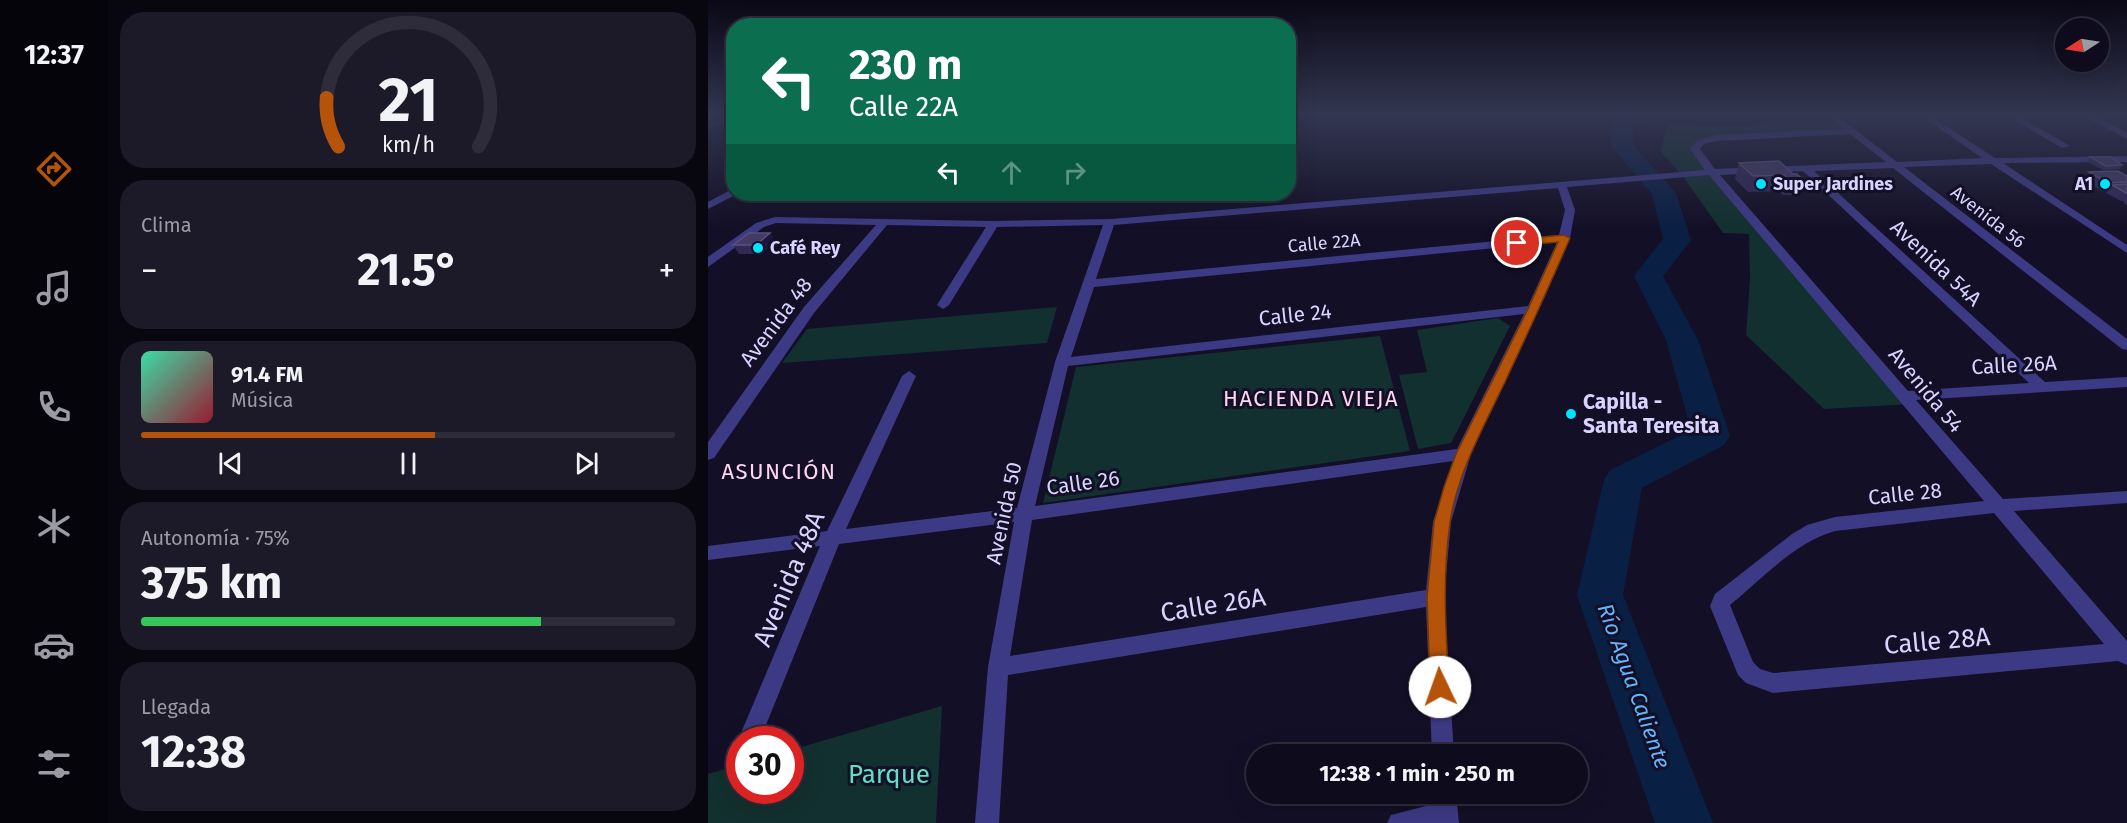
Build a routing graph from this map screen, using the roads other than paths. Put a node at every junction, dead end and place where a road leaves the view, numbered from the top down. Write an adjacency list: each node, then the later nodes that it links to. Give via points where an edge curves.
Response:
1 (1697, 151): 17 (street, Avenida 54)
2 (1877, 151): 13 (street, Avenida 56)
3 (1978, 151): 12 (street)
4 (2058, 151): 10 (street)
5 (2068, 151): 11 (street)
6 (2084, 151): 8 (street)
7 (2127, 152): 8 (street)
8 (2104, 153): 9 (street)
9 (2122, 159): 11 (street); 16 (street)
10 (2007, 160): 11 (street); 12 (street)
11 (2078, 160): 15 (street)
12 (1992, 161): 13 (street); 25 (street)
13 (1893, 164): 14 (street); 30 (street, Avenida 56)
14 (1804, 167): 17 (street); 34 (street, Avenida 54A)
15 (2097, 170)
16 (2122, 171)
17 (1712, 172): 18 (street); 35 (street, Avenida 54)
18 (1561, 183): 22 (street); 24 (street, via 1570,210)
19 (726, 196): 20 (street)
20 (708, 207)
21 (885, 221): 23 (street); 26 (street, via 775,220 760,225); 36 (street, Avenida 48, via 809,310)
22 (1110, 222): 23 (street); 27 (street, Avenida 50)
23 (993, 224): 28 (street)
24 (1564, 238): 27 (street, Calle 22A); 29 (street)
25 (2127, 250)
26 (708, 271)
27 (1087, 284): 31 (street, Avenida 50)
28 (943, 305)
29 (1533, 309): 31 (street, Calle 24); 37 (street)
30 (2127, 346)
31 (1062, 362): 40 (street, Avenida 50)
32 (909, 375): 41 (street, Avenida 48A)
33 (2127, 382): 34 (street, Calle 26A)
34 (2042, 388): 35 (street, Calle 26A)
35 (1904, 396): 39 (street, Avenida 54)
36 (708, 454)
37 (1463, 454): 40 (street, Calle 26); 43 (street, via 1442,522)
38 (2127, 497): 39 (street, Calle 28)
39 (1998, 506): 44 (street, Avenida 54); 46 (street, Calle 28, via 1835,524 1798,539 1722,600 1720,610 1740,659)
40 (1024, 514): 41 (street, Calle 26); 45 (street, Avenida 50)
41 (833, 537): 42 (street, Calle 26); 47 (street, Avenida 48A)
42 (708, 553)
43 (1435, 597): 45 (street, Calle 26A); 48 (street)
44 (2126, 653): 46 (street, Calle 28A, via 1773,683)
45 (998, 667): 50 (street, Avenida 50)
46 (1752, 676)
47 (755, 726)
48 (1442, 744)
49 (1446, 810): 51 (street)
50 (987, 823)
51 (1399, 823)

